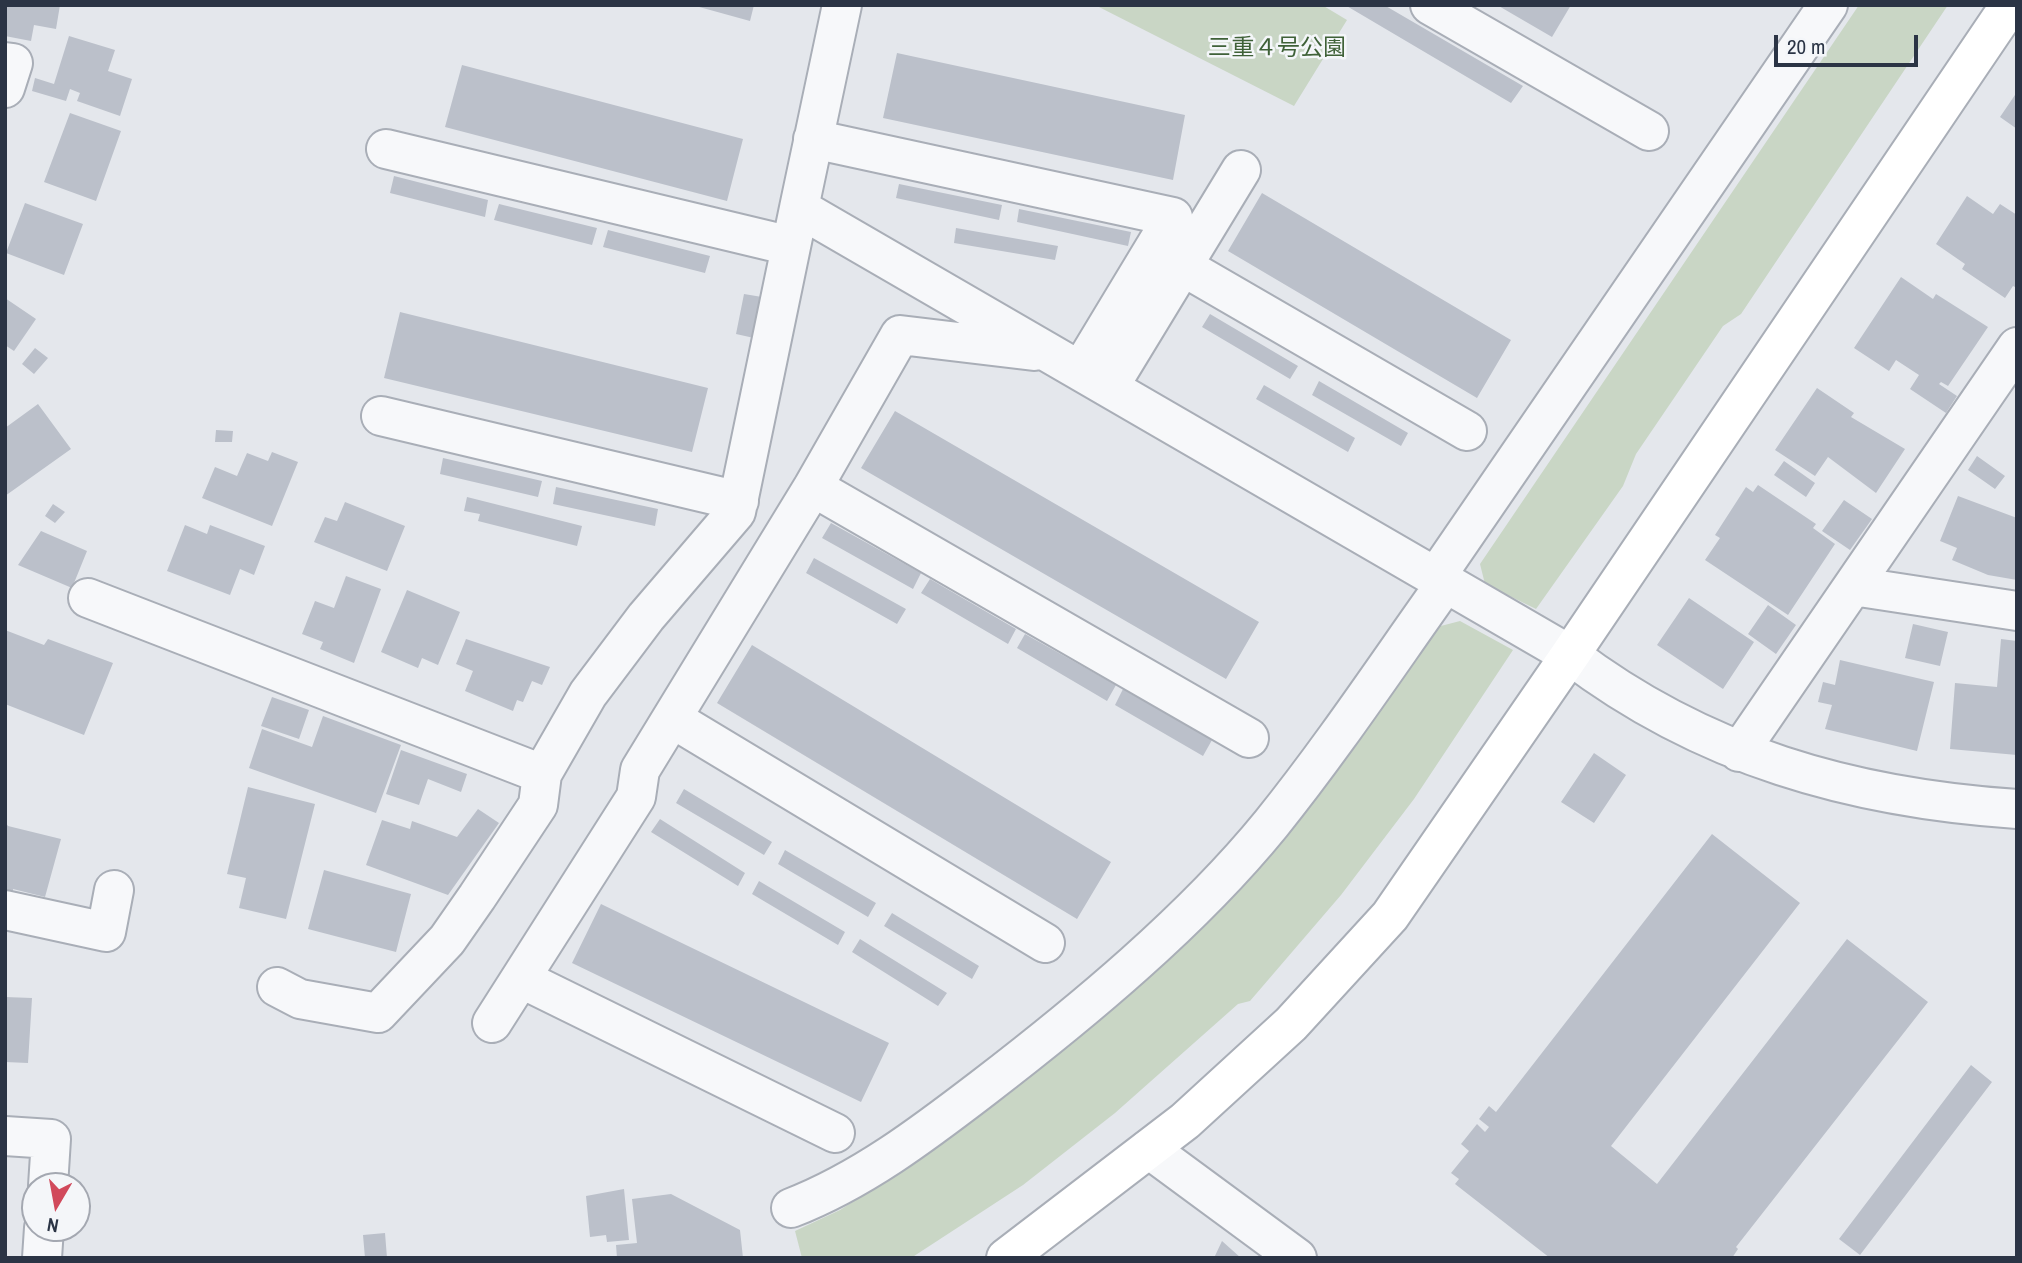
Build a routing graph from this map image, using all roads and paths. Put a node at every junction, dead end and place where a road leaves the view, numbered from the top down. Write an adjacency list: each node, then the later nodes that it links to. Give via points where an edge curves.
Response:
1 (842, 5): 8 (street)
2 (1430, 5): 7 (street)
3 (1828, 5): 20 (street)
4 (2010, 5): 24 (street)
5 (5, 62): 6 (street, via 13,63)
6 (5, 89)
7 (1649, 131)
8 (813, 139): 11 (street); 15 (street, via 1173,217)
9 (386, 149): 12 (street)
10 (1241, 170): 13 (street)
11 (799, 208): 12 (street); 15 (street)
12 (791, 246): 19 (street)
13 (1184, 267): 15 (street); 17 (street)
14 (2017, 346): 21 (street)
15 (1080, 370): 18 (street, via 900,335); 20 (street)
16 (381, 416): 19 (street)
17 (1466, 431)
18 (813, 487): 25 (street); 26 (street)
19 (739, 501): 28 (street, via 736,512 646,617 589,694)
20 (1440, 581): 24 (street); 40 (street, via 1270,825 1156,942 1054,1032 946,1116 827,1194)
21 (1853, 586): 23 (street); 27 (street)
22 (88, 598): 28 (street)
23 (2017, 611)
24 (1570, 655): 27 (street, via 1612,687); 38 (street, via 1390,916 1291,1024)
25 (673, 719): 32 (street); 33 (street, via 640,770 636,797)
26 (1249, 738)
27 (1739, 752): 29 (street, via 1781,768 1884,793)
28 (542, 774): 34 (street, via 538,805 477,897 447,940 378,1013 300,999)
29 (2017, 809)
30 (114, 890): 31 (street, via 106,932)
31 (5, 910)
32 (1045, 943)
33 (522, 979): 35 (street); 36 (street)
34 (277, 987)
35 (492, 1023)
36 (835, 1133)
37 (5, 1136): 39 (street, via 51,1139)
38 (1149, 1149): 41 (street); 42 (street)
39 (49, 1172)
40 (791, 1208)
41 (1006, 1258)
42 (1297, 1258)

